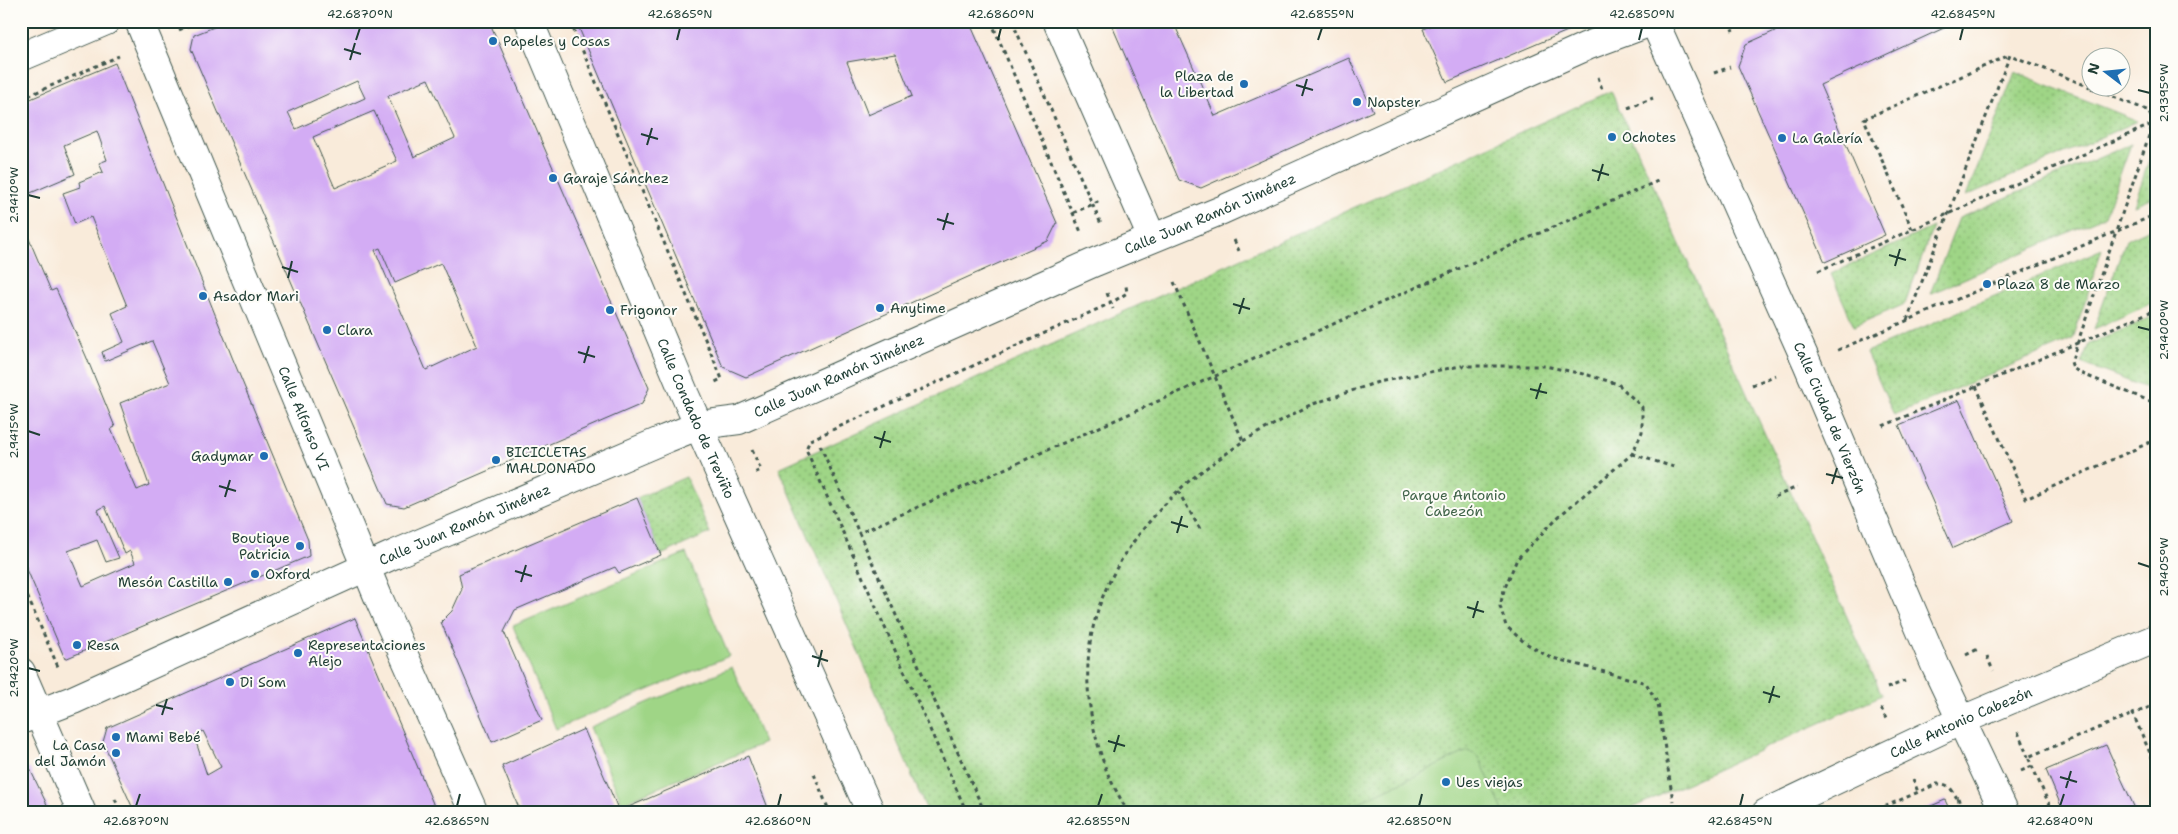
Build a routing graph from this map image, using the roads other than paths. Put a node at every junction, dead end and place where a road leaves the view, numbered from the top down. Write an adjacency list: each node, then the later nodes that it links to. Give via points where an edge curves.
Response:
1 (106, 21): 6 (street)
2 (138, 21): 9 (street, Calle Alfonso VI)
3 (529, 21): 8 (street, Calle Condado de Treviño)
4 (1057, 21): 7 (street)
5 (1654, 21): 7 (street, Calle Juan Ramón Jiménez, via 1587,46 1222,210); 13 (street, Calle Ciudad de Vierzón, via 1807,363)
6 (21, 57)
7 (1152, 238): 8 (street, Calle Juan Ramón Jiménez, via 740,420)
8 (700, 425): 9 (street, Calle Juan Ramón Jiménez); 16 (street, Calle Condado de Treviño)
9 (367, 569): 12 (street, Calle Juan Ramón Jiménez); 15 (street, Calle Alfonso VI)
10 (2157, 638): 13 (street, Calle Antonio Cabezón)
11 (21, 672): 12 (street)
12 (30, 717): 14 (street)
13 (1960, 721): 17 (street, Calle Antonio Cabezón); 18 (street, Calle Ciudad de Vierzón)
14 (82, 813)
15 (474, 813)
16 (871, 813)
17 (1766, 813)
18 (2005, 813)

